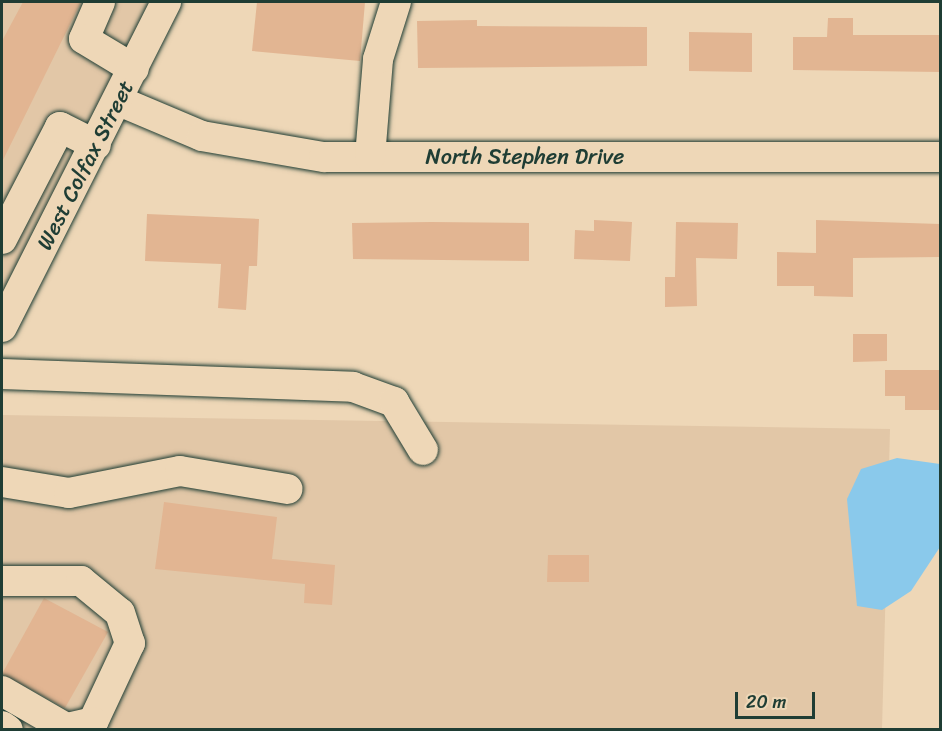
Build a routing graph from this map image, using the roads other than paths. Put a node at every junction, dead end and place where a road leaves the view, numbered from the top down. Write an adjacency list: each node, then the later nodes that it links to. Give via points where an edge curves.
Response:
1 (100, 2): 4 (street, via 84,39)
2 (166, 2): 4 (street, West Colfax Street)
3 (396, 2): 7 (street, via 378,58)
4 (134, 69): 5 (street, West Colfax Street)
5 (119, 100): 6 (street, West Colfax Street); 7 (street, North Stephen Drive, via 202,136 324,157)
6 (96, 146): 9 (street, via 60,127); 10 (street, West Colfax Street)
7 (370, 157): 8 (street, North Stephen Drive)
8 (940, 157)
9 (33, 177): 10 (street); 11 (street)
10 (69, 196): 13 (street, West Colfax Street)
11 (2, 239)
12 (2, 248): 13 (street)
13 (33, 265): 14 (street, West Colfax Street)
14 (2, 327)
15 (2, 374): 16 (street, via 352,387 394,402)
16 (423, 450)
17 (2, 483): 18 (street, via 69,493 180,471)
18 (287, 489)
19 (2, 581): 20 (street, via 81,581 120,613 130,643 93,722 66,728)
20 (2, 692)
21 (2, 726): 22 (street)
22 (8, 729)

